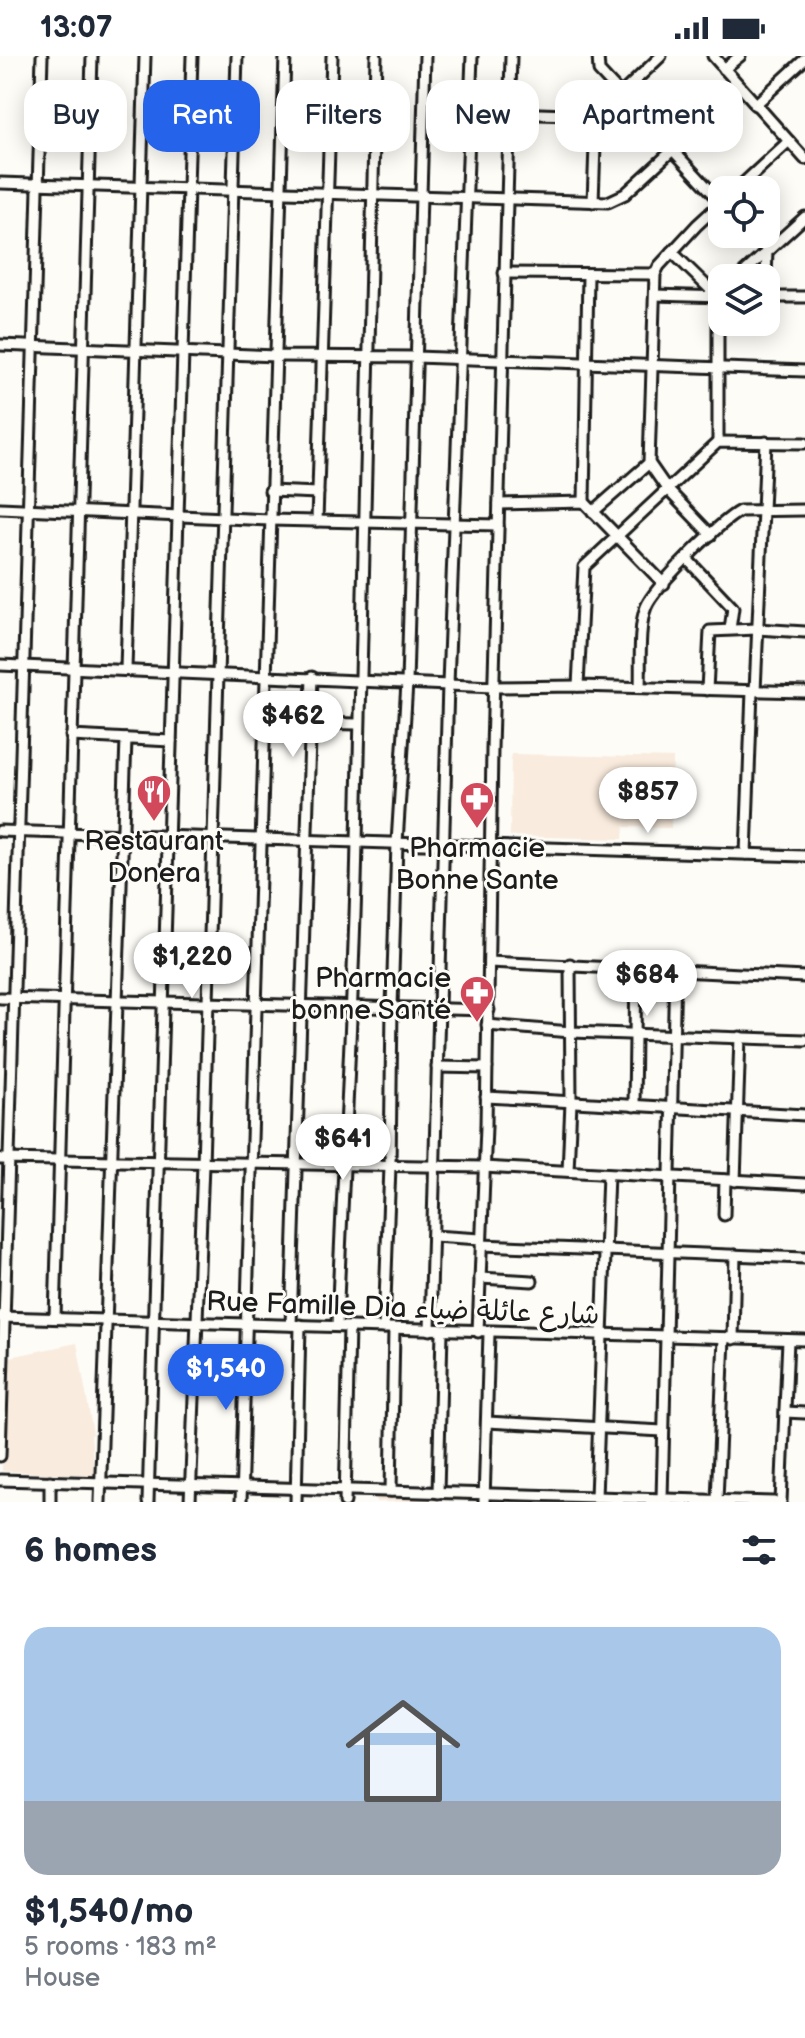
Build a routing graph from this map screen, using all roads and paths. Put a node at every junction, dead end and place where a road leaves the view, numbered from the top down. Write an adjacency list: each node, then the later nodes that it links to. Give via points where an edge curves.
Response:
1 (42, 56): 32 (street)
2 (92, 56): 33 (street)
3 (145, 56): 34 (street)
4 (192, 56): 36 (street)
5 (237, 56): 37 (street)
6 (285, 56): 38 (street)
7 (332, 56): 39 (street)
8 (376, 56): 40 (street)
9 (425, 56): 41 (street)
10 (472, 56): 42 (street)
11 (511, 56): 18 (street)
12 (598, 56): 19 (street, via 599,71)
13 (661, 56): 20 (street)
14 (713, 56): 17 (street)
15 (740, 56): 17 (street)
16 (805, 59): 23 (street)
17 (724, 69): 21 (street)
18 (511, 80)
19 (607, 80)
20 (636, 80)
21 (733, 80)
22 (743, 91): 23 (street)
23 (755, 105): 24 (street)
24 (789, 141): 29 (street); 30 (street)
25 (508, 152): 43 (street)
26 (595, 152): 44 (street)
27 (672, 152): 44 (street, via 617,199)
28 (676, 152): 35 (street)
29 (805, 159)
30 (751, 176)
31 (0, 183): 32 (street)
32 (38, 185): 33 (street); 61 (street)
33 (90, 187): 34 (street); 62 (street)
34 (141, 187): 36 (street); 63 (street)
35 (708, 187)
36 (188, 190): 37 (street); 64 (street)
37 (233, 192): 38 (street); 65 (street)
38 (280, 193): 39 (street); 66 (street)
39 (327, 195): 40 (street); 67 (street)
40 (373, 195): 41 (street); 68 (street)
41 (420, 197): 42 (street); 69 (street)
42 (465, 198): 43 (street); 70 (street)
43 (506, 198): 44 (street); 51 (street)
44 (593, 202)
45 (708, 216): 48 (street)
46 (805, 217): 47 (street)
47 (767, 250): 49 (street); 50 (street)
48 (672, 252): 53 (street); 54 (street)
49 (752, 264)
50 (767, 264)
51 (504, 273): 52 (street); 71 (street)
52 (588, 274): 53 (street); 72 (street)
53 (655, 274): 55 (street)
54 (708, 284)
55 (655, 295): 56 (street); 73 (street)
56 (708, 296)
57 (780, 297): 58 (street)
58 (805, 297)
59 (719, 336): 74 (street)
60 (0, 345): 61 (street)
61 (32, 347): 62 (street); 86 (street)
62 (82, 348): 63 (street); 89 (street)
63 (135, 350): 64 (street); 91 (street)
64 (183, 351): 65 (street); 92 (street)
65 (229, 353): 66 (street); 93 (street)
66 (276, 356): 67 (street); 81 (street)
67 (322, 356): 68 (street); 82 (street)
68 (369, 356): 69 (street); 96 (street)
69 (416, 357): 70 (street); 97 (street)
70 (460, 360): 71 (street); 98 (street)
71 (502, 362): 72 (street); 84 (street)
72 (587, 365): 73 (street); 83 (street)
73 (654, 367): 74 (street); 79 (street)
74 (717, 369): 75 (street); 76 (street)
75 (805, 371)
76 (718, 442): 77 (street); 80 (street)
77 (766, 442): 78 (street); 87 (street)
78 (805, 443)
79 (649, 463): 80 (street); 90 (street)
80 (667, 489): 100 (street); 101 (street)
81 (270, 491): 82 (street); 94 (street)
82 (318, 493): 95 (street)
83 (584, 502): 84 (street); 90 (street)
84 (499, 504): 99 (street)
85 (0, 508): 86 (street)
86 (29, 509): 89 (street); 108 (street)
87 (763, 509): 88 (street); 101 (street, via 740,511); 105 (street)
88 (805, 510)
89 (77, 511): 91 (street); 109 (street)
90 (593, 512): 100 (street)
91 (132, 513): 92 (street); 110 (street)
92 (178, 515): 93 (street); 111 (street)
93 (224, 518): 94 (street); 112 (street)
94 (270, 520): 95 (street); 113 (street)
95 (317, 521): 96 (street)
96 (362, 521): 97 (street); 115 (street)
97 (411, 523): 98 (street); 116 (street)
98 (455, 523): 99 (street); 117 (street)
99 (498, 525): 119 (street)
100 (616, 535): 103 (street); 118 (street, via 583,568)
101 (711, 535): 102 (street)
102 (687, 559): 103 (street); 104 (street, via 733,608)
103 (664, 584): 120 (street, via 645,609)
104 (730, 629): 105 (street); 121 (street, via 714,629 708,635)
105 (757, 629): 106 (street); 122 (street)
106 (805, 632)
107 (0, 665): 108 (street)
108 (22, 666): 109 (street); 130 (street)
109 (73, 667): 110 (street); 126 (street)
110 (126, 669): 111 (street)
111 (173, 672): 112 (street); 128 (street)
112 (218, 673): 113 (street); 134 (street)
113 (265, 675): 114 (street); 135 (street)
114 (312, 677): 115 (street); 124 (street)
115 (358, 681): 116 (street); 125 (street)
116 (407, 683): 117 (street); 138 (street)
117 (448, 684): 119 (street); 139 (street)
118 (578, 686): 119 (street); 120 (street)
119 (493, 687): 140 (street)
120 (640, 687): 121 (street)
121 (707, 690): 122 (street)
122 (753, 691): 123 (street); 141 (street)
123 (805, 692)
124 (312, 723): 125 (street); 136 (street)
125 (357, 724): 137 (street)
126 (71, 736): 127 (street); 131 (street)
127 (126, 739): 128 (street); 132 (street)
128 (171, 741): 133 (street)
129 (0, 831): 130 (street)
130 (19, 832): 131 (street); 149 (street)
131 (68, 834): 132 (street); 150 (street)
132 (123, 835): 133 (street); 151 (street)
133 (168, 837): 134 (street); 152 (street)
134 (214, 838): 135 (street); 153 (street)
135 (260, 840): 136 (street); 154 (street)
136 (307, 841): 137 (street); 155 (street)
137 (357, 842): 138 (street); 158 (street)
138 (397, 843): 139 (street); 156 (street)
139 (443, 847): 140 (street); 157 (street)
140 (491, 848): 141 (street); 143 (street)
141 (746, 854): 142 (street)
142 (805, 856)
143 (489, 962): 144 (street); 159 (street)
144 (570, 964): 145 (street); 161 (street)
145 (636, 968): 146 (street); 162 (street)
146 (675, 970): 147 (street); 163 (street)
147 (805, 977)
148 (0, 998): 149 (street)
149 (13, 998): 150 (street); 174 (street)
150 (63, 1000): 151 (street); 175 (street)
151 (117, 1001): 152 (street); 176 (street)
152 (163, 1003): 153 (street); 177 (street)
153 (208, 1004): 154 (street); 178 (street)
154 (255, 1005): 155 (street); 179 (street)
155 (303, 1007): 158 (street); 180 (street)
156 (392, 1007): 157 (street); 158 (street); 182 (street)
157 (439, 1007): 159 (street); 166 (street)
158 (350, 1008): 181 (street)
159 (489, 1010): 160 (street)
160 (487, 1025): 161 (street); 167 (street)
161 (571, 1032): 162 (street); 169 (street)
162 (634, 1035): 163 (street); 170 (street)
163 (671, 1036): 164 (street); 171 (street)
164 (740, 1037): 165 (street); 172 (street)
165 (805, 1040)
166 (437, 1067): 167 (street); 183 (street)
167 (487, 1068): 168 (street)
168 (486, 1097): 169 (street); 184 (street)
169 (571, 1102): 170 (street); 185 (street)
170 (634, 1106): 171 (street)
171 (671, 1108): 172 (street); 187 (street)
172 (737, 1112): 173 (street); 188 (street)
173 (805, 1115)
174 (4, 1160): 175 (street); 199 (street)
175 (59, 1162): 176 (street); 200 (street)
176 (112, 1162): 177 (street); 201 (street)
177 (158, 1163): 178 (street); 202 (street)
178 (203, 1164): 179 (street); 203 (street)
179 (250, 1164): 180 (street); 204 (street)
180 (297, 1165): 181 (street); 205 (street)
181 (343, 1166): 182 (street); 206 (street)
182 (390, 1166): 183 (street); 208 (street)
183 (435, 1167): 184 (street); 191 (street)
184 (483, 1167): 185 (street); 192 (street)
185 (568, 1171): 186 (street)
186 (608, 1174): 187 (street); 193 (street)
187 (669, 1178): 188 (street); 194 (street)
188 (730, 1180): 189 (street); 190 (street)
189 (805, 1184)
190 (724, 1215)
191 (433, 1236): 192 (street); 209 (street)
192 (481, 1242): 193 (street); 197 (street)
193 (605, 1249): 194 (street); 212 (street)
194 (668, 1252): 195 (street); 213 (street)
195 (735, 1255): 196 (street); 214 (street)
196 (805, 1258)
197 (480, 1278): 198 (street); 211 (street)
198 (532, 1281)
199 (3, 1317): 200 (street, Rue Famille Dia شارع عائلة ضياء); 222 (street)
200 (55, 1318): 201 (street, Rue Famille Dia شارع عائلة ضياء)
201 (106, 1319): 202 (street, Rue Famille Dia شارع عائلة ضياء); 225 (street)
202 (154, 1320): 203 (street, Rue Famille Dia شارع عائلة ضياء); 226 (street)
203 (196, 1322): 204 (street, Rue Famille Dia شارع عائلة ضياء); 227 (street)
204 (245, 1323): 205 (street, Rue Famille Dia شارع عائلة ضياء); 228 (street)
205 (296, 1325): 206 (street, Rue Famille Dia شارع عائلة ضياء); 229 (street)
206 (337, 1326): 207 (street, Rue Famille Dia شارع عائلة ضياء)
207 (349, 1327): 208 (street, Rue Famille Dia شارع عائلة ضياء); 230 (street)
208 (389, 1329): 209 (street, Rue Famille Dia شارع عائلة ضياء); 232 (street)
209 (430, 1330): 210 (street, Rue Famille Dia شارع عائلة ضياء)
210 (442, 1331): 211 (street, Rue Famille Dia شارع عائلة ضياء); 233 (street)
211 (484, 1332): 212 (street, Rue Famille Dia شارع عائلة ضياء); 219 (street)
212 (602, 1335): 213 (street, Rue Famille Dia شارع عائلة ضياء); 220 (street)
213 (665, 1337): 214 (street, Rue Famille Dia شارع عائلة ضياء); 221 (street)
214 (729, 1338): 215 (street, Rue Famille Dia شارع عائلة ضياء); 239 (street)
215 (788, 1340): 216 (street, Rue Famille Dia شارع عائلة ضياء); 217 (street)
216 (805, 1340)
217 (785, 1412): 218 (street); 249 (street)
218 (805, 1413)
219 (487, 1422): 220 (street); 235 (street)
220 (599, 1428): 221 (street); 234 (street)
221 (663, 1431): 238 (street)
222 (0, 1456)
223 (0, 1480): 224 (street)
224 (50, 1481): 225 (street); 240 (street)
225 (100, 1483): 226 (street); 241 (street)
226 (149, 1484): 227 (street); 242 (street)
227 (190, 1486): 228 (street); 243 (street)
228 (241, 1487): 229 (street); 244 (street)
229 (296, 1489): 230 (street); 245 (street)
230 (345, 1490): 231 (street); 246 (street)
231 (372, 1491): 232 (street); 247 (street)
232 (391, 1491): 233 (street)
233 (438, 1493): 235 (street)
234 (596, 1497): 237 (street); 238 (street)
235 (484, 1498): 236 (street)
236 (548, 1499): 237 (street)
237 (581, 1499)
238 (657, 1500): 239 (street)
239 (722, 1501): 248 (street)
240 (50, 1502)
241 (100, 1502)
242 (148, 1502)
243 (190, 1502)
244 (241, 1502)
245 (296, 1502)
246 (345, 1502)
247 (372, 1502)
248 (774, 1502)
249 (781, 1502)

